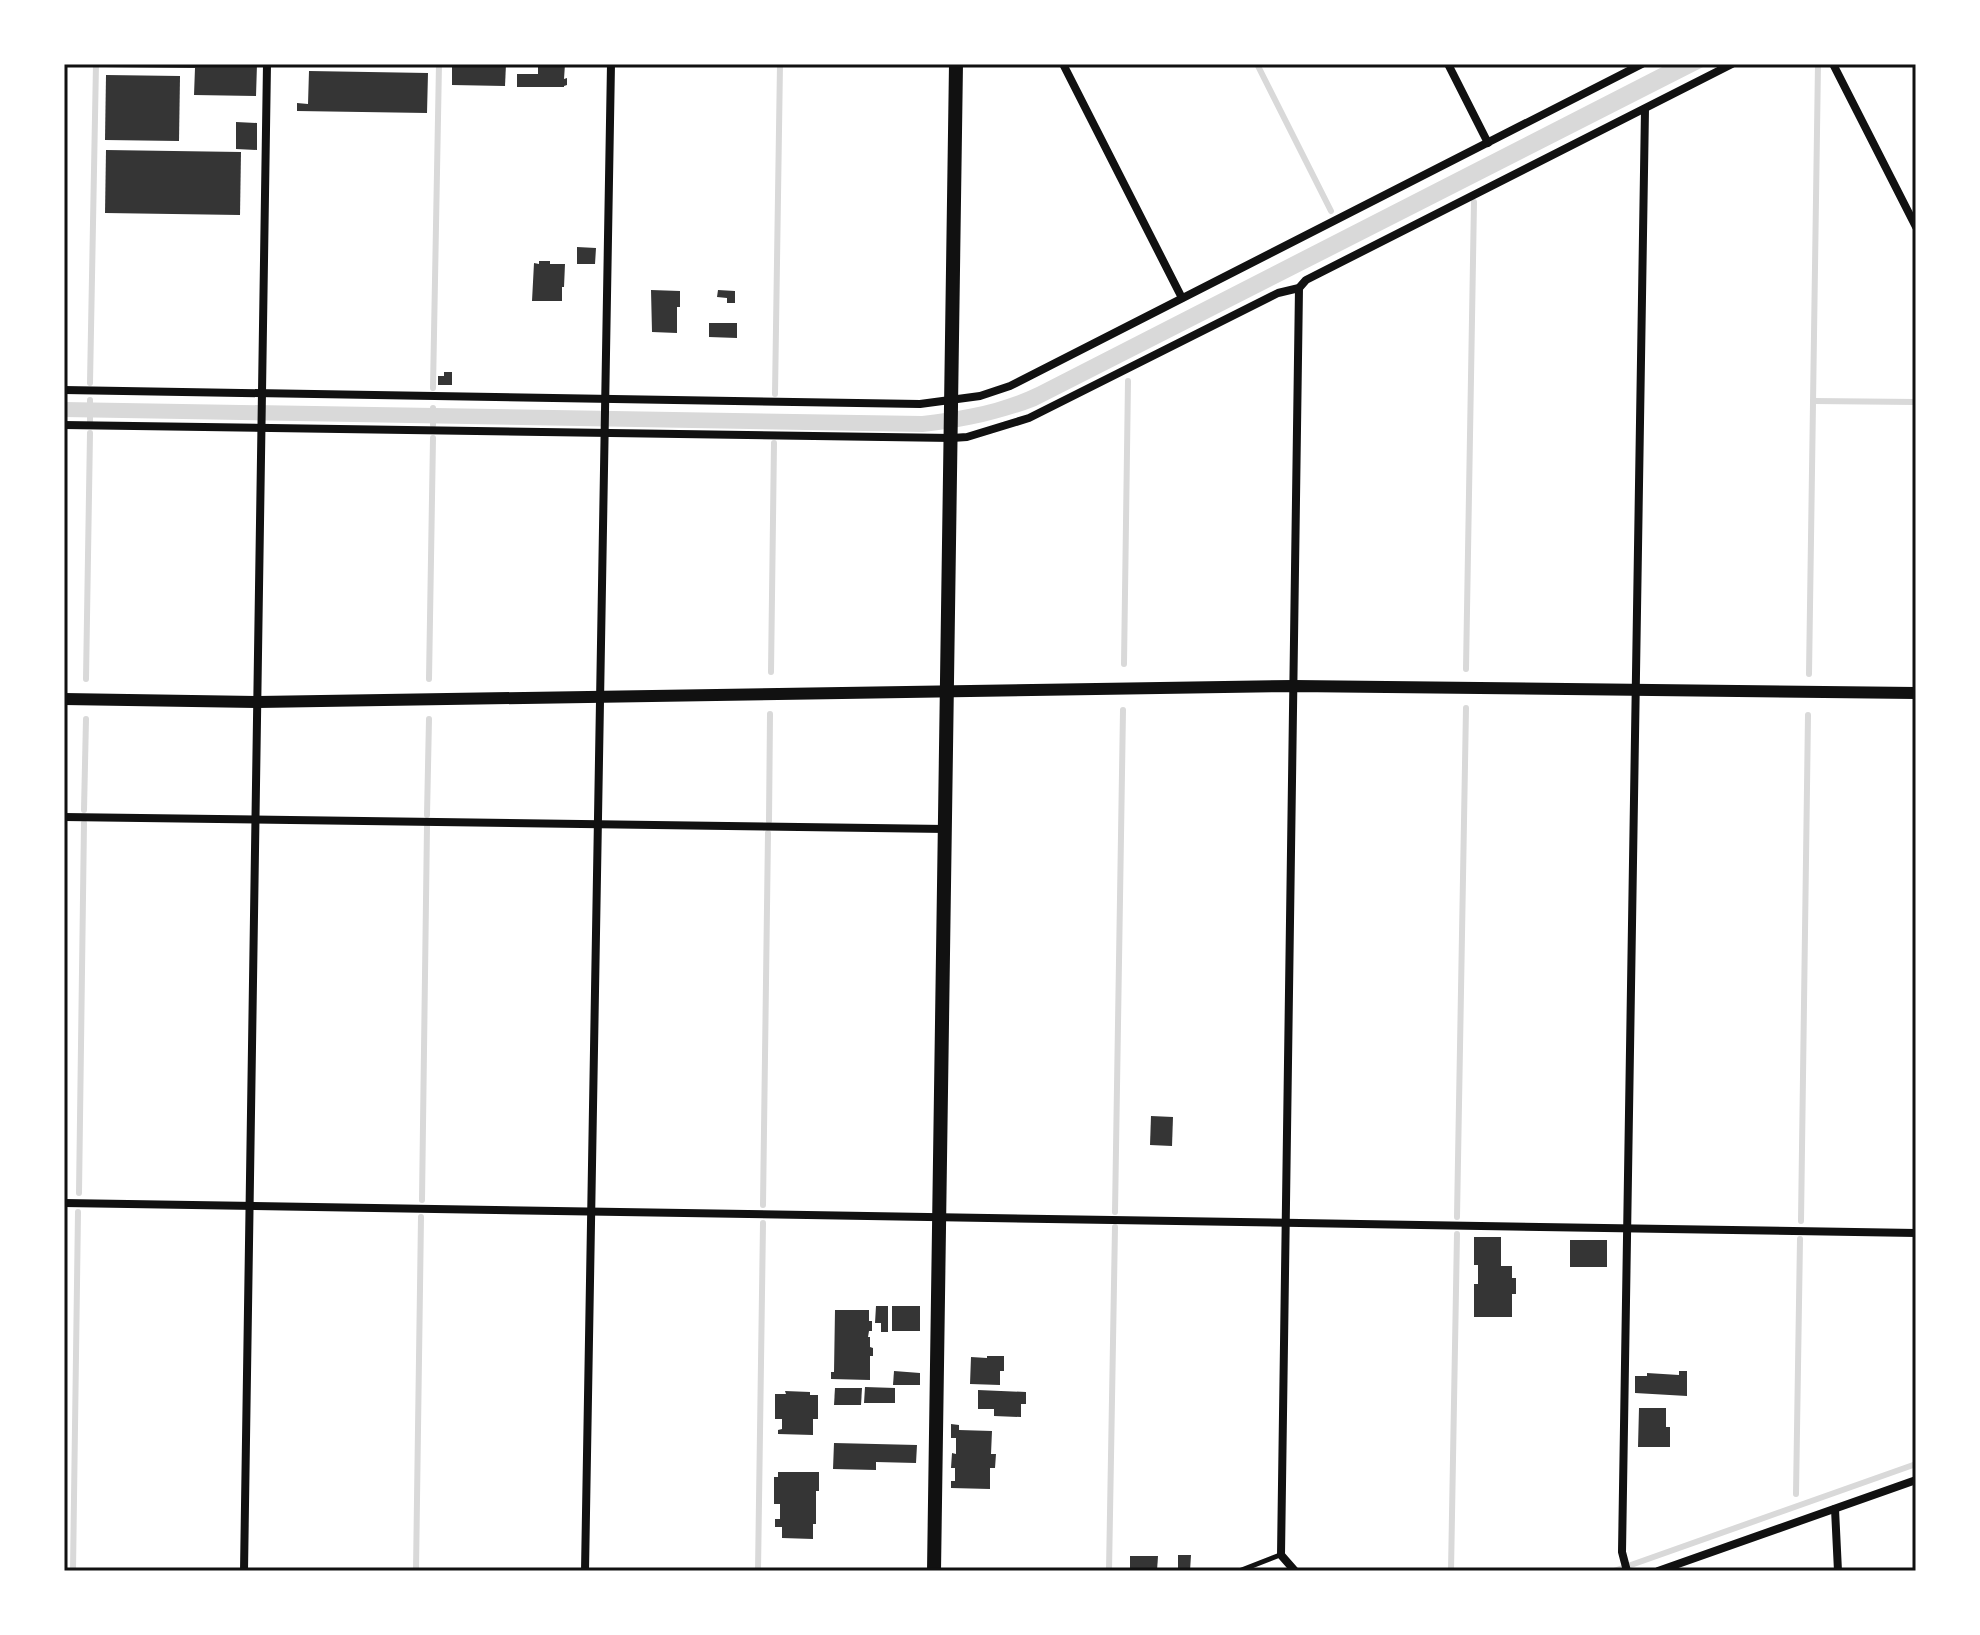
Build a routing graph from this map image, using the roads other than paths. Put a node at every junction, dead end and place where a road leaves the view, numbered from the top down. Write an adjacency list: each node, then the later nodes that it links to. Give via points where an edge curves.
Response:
1 (267, 64): 15 (street)
2 (611, 64): 16 (street)
3 (956, 64): 17 (main road)
4 (1063, 64): 13 (street)
5 (1448, 64): 10 (street)
6 (1642, 64): 10 (street)
7 (1732, 64): 9 (street)
8 (1833, 64): 11 (street)
9 (1645, 109): 12 (street); 23 (street)
10 (1488, 143): 13 (street)
11 (1916, 227)
12 (1299, 288): 21 (street, via 1278,293 1029,418 967,437); 22 (street)
13 (1182, 298): 17 (street, via 1010,386)
14 (64, 390): 15 (street)
15 (263, 396): 16 (street); 19 (street)
16 (606, 402): 17 (street); 20 (street)
17 (952, 403): 21 (main road)
18 (64, 425): 19 (street)
19 (262, 426): 20 (street); 28 (street)
20 (605, 431): 21 (street); 26 (street)
21 (952, 436): 24 (main road)
22 (1294, 686): 23 (street); 24 (street); 37 (street)
23 (1637, 691): 25 (street); 38 (street)
24 (948, 693): 26 (street); 32 (main road)
25 (1916, 693)
26 (601, 696): 28 (street); 31 (street)
27 (64, 699): 28 (street)
28 (258, 702): 30 (street)
29 (64, 817): 30 (street)
30 (256, 819): 31 (street); 34 (street)
31 (598, 824): 32 (street); 35 (street)
32 (946, 829): 36 (main road)
33 (64, 1203): 34 (street)
34 (250, 1206): 35 (street); 43 (street)
35 (592, 1211): 36 (street); 44 (street)
36 (940, 1217): 37 (street); 45 (main road)
37 (1286, 1221): 38 (street); 42 (street)
38 (1628, 1229): 39 (street); 48 (street, via 1622,1552)
39 (1916, 1233)
40 (1916, 1480): 41 (street)
41 (1835, 1509): 49 (street); 50 (street)
42 (1281, 1555): 46 (lane); 47 (street)
43 (244, 1571)
44 (585, 1571)
45 (934, 1571)
46 (1239, 1571)
47 (1295, 1571)
48 (1627, 1571)
49 (1658, 1571)
50 (1838, 1571)

